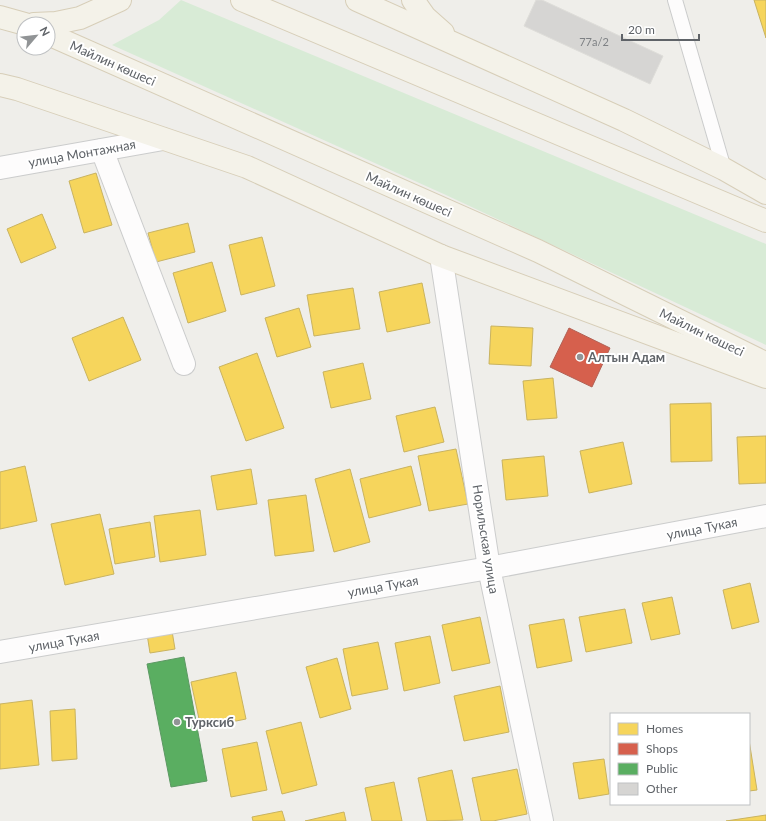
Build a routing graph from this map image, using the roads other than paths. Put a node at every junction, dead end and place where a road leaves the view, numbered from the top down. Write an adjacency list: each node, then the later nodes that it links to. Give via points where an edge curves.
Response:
1 (120, 0): 8 (main road, via 80,18)
2 (242, 0): 17 (main road)
3 (357, 0): 10 (main road)
4 (412, 0): 10 (main road, via 425,17)
5 (675, 0): 15 (lane)
6 (0, 17): 7 (main road)
7 (16, 21)
8 (56, 23)
9 (56, 38): 20 (main road, Майлин көшесі, via 538,251)
10 (461, 48): 15 (main road, via 624,120)
11 (0, 85): 12 (main road)
12 (163, 139): 13 (street, улица Монтажная); 18 (main road, via 247,167)
13 (102, 150): 14 (street, улица Монтажная); 19 (street)
14 (0, 168)
15 (724, 169): 16 (main road)
16 (766, 193)
17 (766, 221)
18 (442, 256): 21 (main road); 23 (street, Норильская улица)
19 (184, 364)
20 (766, 364)
21 (766, 377)
22 (766, 516): 23 (street, улица Тукая)
23 (489, 568): 24 (street, улица Тукая); 25 (street, Норильская улица)
24 (0, 652)
25 (542, 821)

